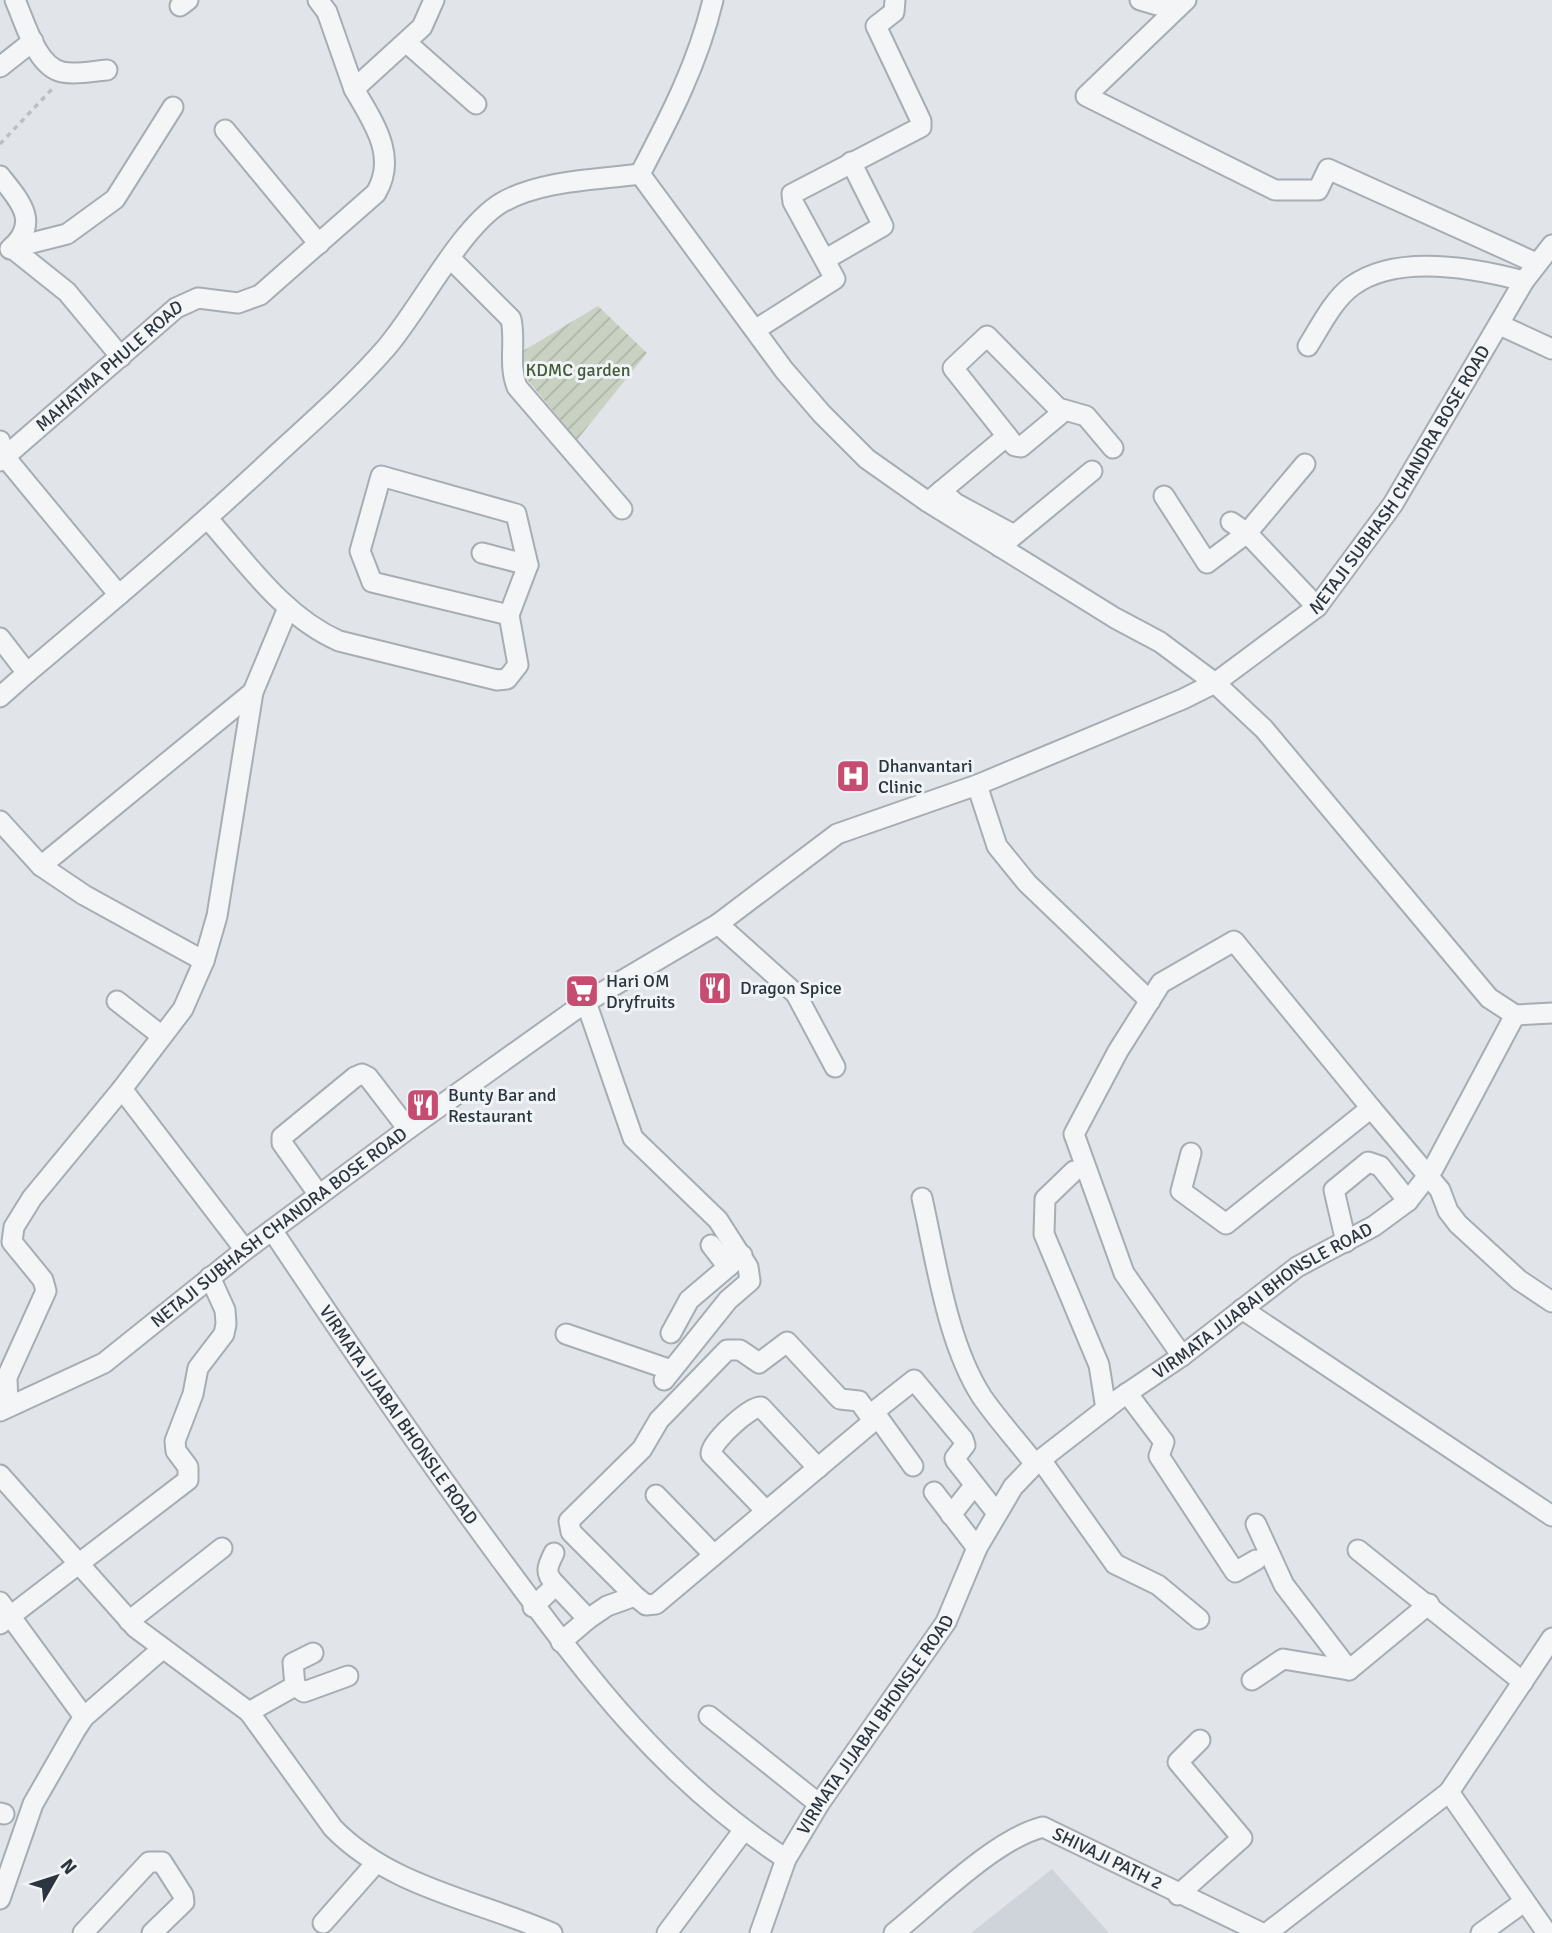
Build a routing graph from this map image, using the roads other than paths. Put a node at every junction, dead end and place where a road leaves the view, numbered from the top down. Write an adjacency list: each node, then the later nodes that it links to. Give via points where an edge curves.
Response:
1 (15, 0): 9 (street)
2 (318, 0): 13 (street, via 327,12)
3 (434, 0): 10 (street, via 422,27)
4 (713, 0): 18 (street, via 687,86)
5 (895, 0): 17 (street, via 894,12 876,26 921,127)
6 (1140, 0): 7 (street, via 1157,5)
7 (1165, 0)
8 (1186, 0): 25 (street, via 1086,96 1275,190 1318,190 1328,169)
9 (33, 41): 11 (street); 12 (street, via 51,68 65,73)
10 (407, 43): 13 (street); 14 (street)
11 (0, 67)
12 (107, 70)
13 (354, 89): 20 (street, MAHATMA PHULE ROAD, via 380,135 385,178 376,193)
14 (476, 104)
15 (173, 107): 22 (street, via 115,199 67,234)
16 (225, 130): 20 (street)
17 (851, 162): 23 (street, via 883,226); 23 (street, via 792,194)
18 (640, 174): 24 (street, via 520,193 483,218); 28 (street)
19 (0, 176): 22 (street, via 24,211 27,225 22,238)
20 (319, 244): 31 (street, MAHATMA PHULE ROAD, via 260,295 238,303 198,298 176,308)
21 (1552, 245): 25 (street, NETAJI SUBHASH CHANDRA BOSE ROAD)
22 (6, 252): 31 (street, via 67,292)
23 (826, 258): 28 (street, via 836,275 832,283)
24 (451, 259): 40 (street, via 511,319 512,373 517,387); 41 (street, via 386,348)
25 (1536, 263): 26 (street, NETAJI SUBHASH CHANDRA BOSE ROAD)
26 (1524, 281): 27 (street, NETAJI SUBHASH CHANDRA BOSE ROAD); 29 (street, via 1445,265 1376,275 1352,286)
27 (1500, 325): 30 (street); 47 (street, NETAJI SUBHASH CHANDRA BOSE ROAD, via 1393,503)
28 (755, 330): 38 (street, via 784,370 867,459)
29 (1308, 346)
30 (1552, 349)
31 (121, 357): 35 (street, MAHATMA PHULE ROAD)
32 (1063, 412): 33 (street, via 1021,447 1014,446); 33 (street, via 987,336 953,368); 34 (street, via 1086,416)
33 (1007, 436): 38 (street)
34 (1113, 448)
35 (2, 453): 46 (street)
36 (1305, 464): 42 (street)
37 (1092, 471): 43 (street)
38 (934, 496): 43 (street)
39 (1164, 496): 42 (street, via 1207,562)
40 (622, 509)
41 (208, 519): 46 (street); 48 (street)
42 (1239, 527): 47 (street)
43 (1007, 541): 52 (street)
44 (482, 553): 45 (street)
45 (528, 565): 49 (street); 49 (street, via 516,514 381,476 360,551 372,582)
46 (119, 595): 51 (street)
47 (1317, 607): 52 (street, NETAJI SUBHASH CHANDRA BOSE ROAD)
48 (288, 608): 49 (street, via 316,631 339,641 497,680 507,679 518,665); 53 (street)
49 (509, 615)
50 (0, 638): 51 (street)
51 (27, 673): 54 (street)
52 (1215, 683): 55 (street, NETAJI SUBHASH CHANDRA BOSE ROAD); 64 (street, via 1264,729 1489,998)
53 (253, 692): 57 (street); 59 (street, via 217,916)
54 (0, 697)
55 (977, 785): 58 (street, NETAJI SUBHASH CHANDRA BOSE ROAD, via 837,834); 61 (street, via 997,846 1027,883)
56 (0, 821): 57 (street)
57 (41, 866): 59 (street)
58 (718, 924): 62 (street, NETAJI SUBHASH CHANDRA BOSE ROAD); 66 (street, via 796,994)
59 (204, 961): 65 (street, via 183,1009)
60 (117, 1001): 65 (street)
61 (1150, 1001): 68 (street, via 1161,983 1234,941); 86 (street, via 1074,1134 1124,1273)
62 (586, 1002): 69 (street, NETAJI SUBHASH CHANDRA BOSE ROAD); 80 (street, via 633,1138 718,1220)
63 (1552, 1013): 64 (street)
64 (1515, 1015): 72 (street, VIRMATA JIJABAI BHONSLE ROAD)
65 (162, 1036): 67 (street)
66 (835, 1067)
67 (122, 1090): 79 (street); 88 (street, via 32,1198 14,1227 12,1242 43,1280 46,1291 7,1377)
68 (1371, 1108): 70 (street, via 1226,1224 1181,1191); 72 (street)
69 (408, 1129): 73 (street, NETAJI SUBHASH CHANDRA BOSE ROAD); 73 (street, via 368,1077 355,1077 282,1137)
70 (1191, 1153)
71 (1074, 1171): 89 (street, via 1045,1199 1044,1234 1099,1365)
72 (1427, 1178): 75 (street, VIRMATA JIJABAI BHONSLE ROAD); 82 (street, via 1440,1191 1458,1224 1530,1289)
73 (318, 1195): 76 (street, NETAJI SUBHASH CHANDRA BOSE ROAD)
74 (922, 1198): 90 (street, via 943,1292 968,1370 982,1396)
75 (1408, 1201): 77 (street, VIRMATA JIJABAI BHONSLE ROAD); 77 (street, via 1380,1166 1368,1163 1334,1190)
76 (272, 1230): 79 (street, NETAJI SUBHASH CHANDRA BOSE ROAD); 112 (street, VIRMATA JIJABAI BHONSLE ROAD, via 405,1429)
77 (1346, 1242): 83 (street, VIRMATA JIJABAI BHONSLE ROAD, via 1297,1267)
78 (711, 1245): 80 (street)
79 (245, 1250): 81 (street, NETAJI SUBHASH CHANDRA BOSE ROAD)
80 (735, 1261): 84 (street, via 689,1300); 85 (street, via 748,1267 750,1281 728,1300 668,1375)
81 (210, 1277): 88 (street, NETAJI SUBHASH CHANDRA BOSE ROAD, via 104,1363); 108 (street, via 225,1310 226,1324 224,1334 198,1368 175,1441 176,1451 188,1467 188,1480)
82 (1552, 1302)
83 (1242, 1309): 86 (street, VIRMATA JIJABAI BHONSLE ROAD); 100 (street)
84 (671, 1333)
85 (566, 1335)
86 (1182, 1356): 87 (street, VIRMATA JIJABAI BHONSLE ROAD)
87 (1127, 1393): 89 (street, VIRMATA JIJABAI BHONSLE ROAD); 107 (street, via 1164,1442 1159,1456 1235,1572)
88 (4, 1409)
89 (1106, 1409): 90 (street, VIRMATA JIJABAI BHONSLE ROAD)
90 (1038, 1462): 98 (street, VIRMATA JIJABAI BHONSLE ROAD); 115 (street, via 1115,1564 1158,1585)
91 (914, 1466): 98 (street, via 876,1410 914,1380 963,1439 965,1445 956,1461)
92 (818, 1468): 97 (street); 97 (street, via 761,1407 752,1408 713,1445 711,1454); 110 (street, via 870,1424 868,1411 859,1401 840,1399 787,1342 759,1363 737,1348 727,1350 659,1420 642,1448 569,1521 571,1532)
93 (0, 1475): 108 (street)
94 (933, 1492): 99 (street)
95 (969, 1492): 99 (street)
96 (656, 1495): 106 (street)
97 (766, 1511): 106 (street)
98 (996, 1511): 103 (street, VIRMATA JIJABAI BHONSLE ROAD)
99 (951, 1515): 103 (street)
100 (1552, 1516)
101 (1256, 1524): 121 (street, via 1284,1585)
102 (222, 1548): 116 (street)
103 (977, 1548): 131 (street, VIRMATA JIJABAI BHONSLE ROAD, via 946,1622)
104 (1358, 1550): 111 (street)
105 (554, 1553): 109 (street, via 547,1567)
106 (714, 1555): 110 (street, via 656,1604 646,1605)
107 (1255, 1560)
108 (80, 1563): 113 (street); 116 (street)
109 (556, 1586): 112 (street); 114 (street)
110 (635, 1595): 114 (street)
111 (1429, 1604): 121 (street); 124 (street)
112 (533, 1607): 118 (street, VIRMATA JIJABAI BHONSLE ROAD)
113 (4, 1614): 128 (street)
114 (588, 1619): 118 (street)
115 (1199, 1619)
116 (129, 1621): 119 (street)
117 (1552, 1639): 124 (street, SHIVAJI PATH 2)
118 (561, 1642): 132 (street, VIRMATA JIJABAI BHONSLE ROAD, via 667,1765)
119 (162, 1648): 126 (street); 128 (street)
120 (313, 1653): 125 (street, via 293,1663)
121 (1349, 1670): 123 (street, via 1283,1659)
122 (348, 1676): 125 (street, via 304,1692)
123 (1252, 1680)
124 (1524, 1682): 130 (street, SHIVAJI PATH 2)
125 (295, 1686): 126 (street)
126 (249, 1712): 134 (street, via 333,1828)
127 (709, 1716): 131 (street)
128 (84, 1717): 136 (street, via 33,1804)
129 (1200, 1741): 135 (street, via 1178,1762 1242,1838)
130 (1449, 1792): 137 (street); 145 (street, SHIVAJI PATH 2)
131 (819, 1804): 133 (street, VIRMATA JIJABAI BHONSLE ROAD)
132 (743, 1831): 133 (street, VIRMATA JIJABAI BHONSLE ROAD); 142 (street)
133 (786, 1859): 143 (street)
134 (376, 1863): 138 (street); 141 (street)
135 (1178, 1895): 144 (street, SHIVAJI PATH 2, via 1042,1827 1002,1846); 145 (street, SHIVAJI PATH 2)
136 (0, 1899)
137 (1524, 1902): 146 (street); 147 (street)
138 (323, 1923)
139 (82, 1933): 140 (street, via 156,1860 162,1862 184,1902)
140 (152, 1933)
141 (552, 1933)
142 (667, 1933)
143 (760, 1933)
144 (894, 1933)
145 (1265, 1933)
146 (1481, 1933)
147 (1547, 1933)

